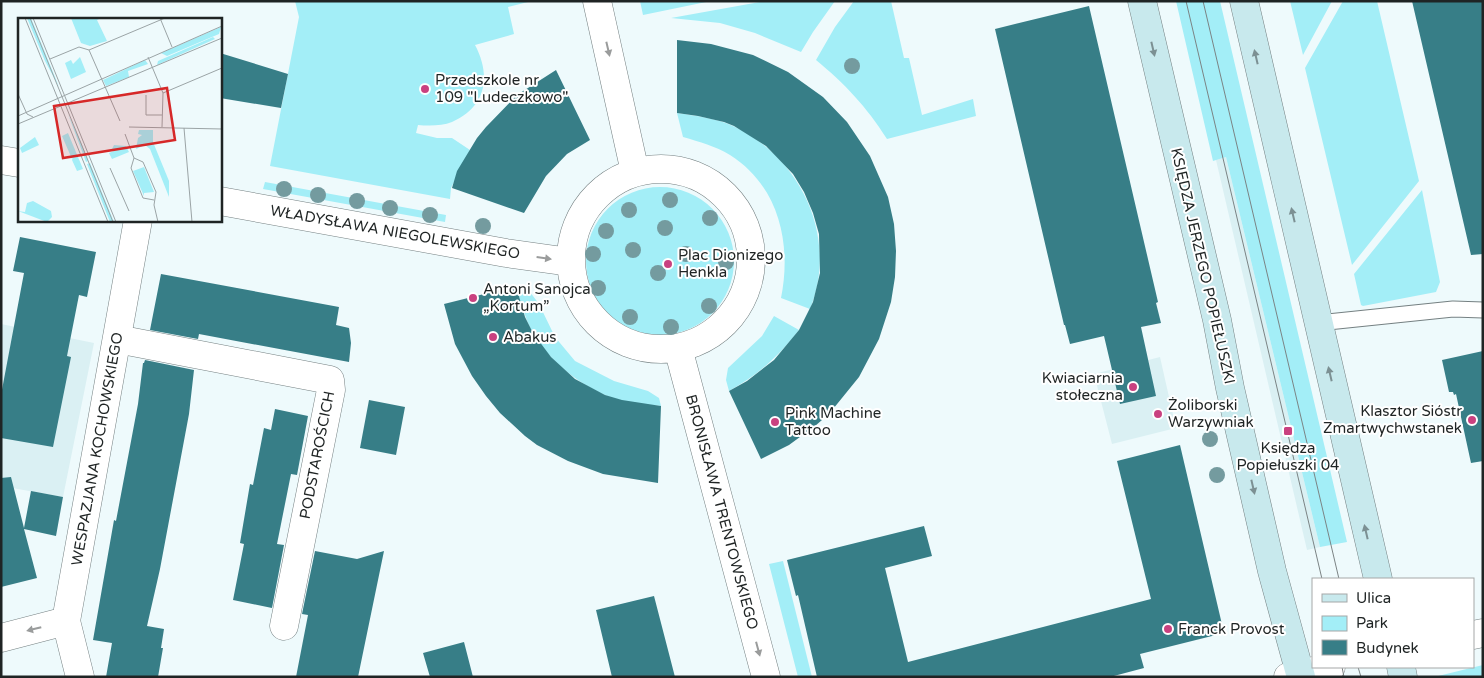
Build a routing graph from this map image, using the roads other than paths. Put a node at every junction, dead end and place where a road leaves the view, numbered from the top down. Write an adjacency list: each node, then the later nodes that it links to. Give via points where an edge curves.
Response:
1 (597, 1): 6 (street, one-way to 6)
2 (1142, 1): 19 (main road, KSIĘDZA JERZEGO POPIEŁUSZKI, one-way to 19)
3 (1244, 1): 11 (main road, one-way to 3)
4 (1, 160): 5 (street)
5 (18, 163)
6 (635, 172): 9 (street, via 613,182 594,197 580,216 572,238); 13 (street, via 667,169 699,177 726,196 744,223 750,246 747,286 732,315 708,337)
7 (221, 200): 9 (street, WŁADYSŁAWA NIEGOLEWSKIEGO, one-way to 9)
8 (138, 221): 12 (street, WESPAZJANA KOCHOWSKIEGO)
9 (570, 262): 13 (street, via 576,293 593,319 605,329 617,338 646,348)
10 (1483, 310): 11 (lane, via 1452,309)
11 (1318, 323): 14 (main road, one-way to 11)
12 (117, 339): 15 (street, WESPAZJANA KOCHOWSKIEGO); 16 (street, PODSTAROŚCICH, via 330,380 331,390)
13 (678, 348): 21 (street, BRONISŁAWA TRENTOWSKIEGO, one-way to 21)
14 (1378, 578)
15 (66, 621): 17 (street, one-way to 17); 20 (street, WESPAZJANA KOCHOWSKIEGO)
16 (284, 626)
17 (1, 638)
18 (1327, 668): 19 (street)
19 (1297, 676)
20 (80, 677)
21 (766, 677)

